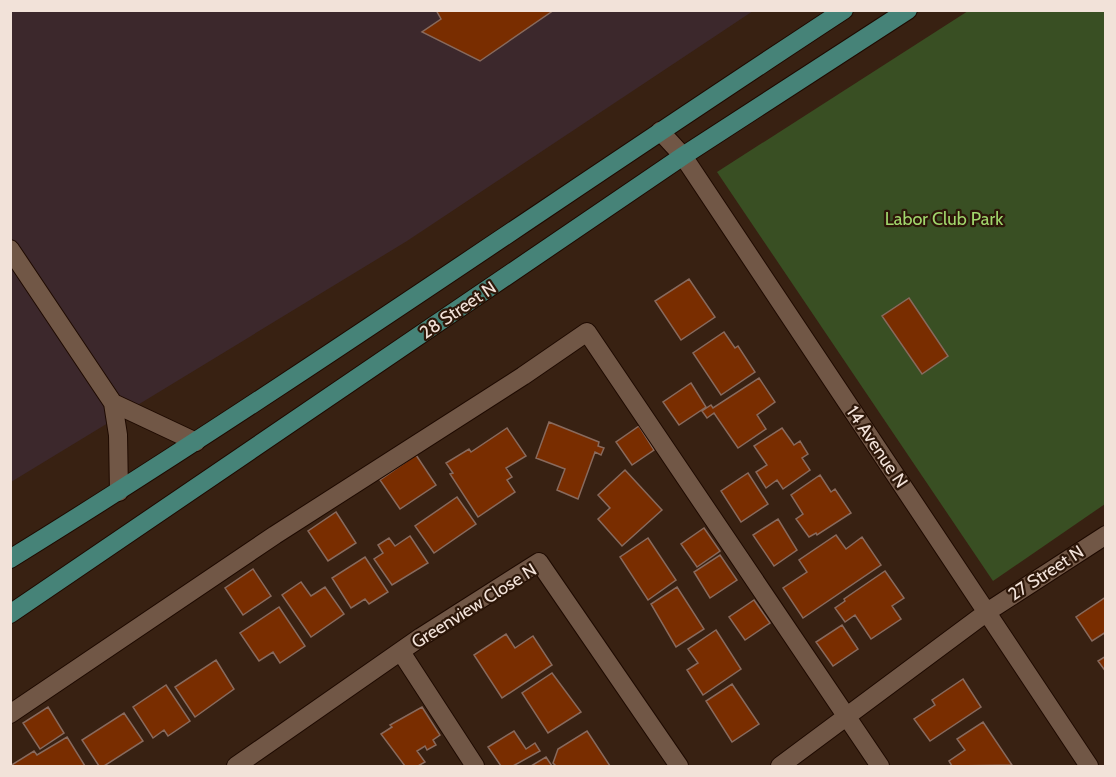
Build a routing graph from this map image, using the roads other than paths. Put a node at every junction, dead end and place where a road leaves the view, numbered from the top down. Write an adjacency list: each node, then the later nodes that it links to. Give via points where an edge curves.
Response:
1 (844, 10): 3 (main road, 28 Street N)
2 (908, 10): 4 (main road, 28 Street N)
3 (660, 131): 4 (street, 14 Avenue N); 7 (main road, 28 Street N)
4 (683, 156): 11 (street, 14 Avenue N); 12 (main road, 28 Street N)
5 (10, 249): 6 (street)
6 (113, 403): 7 (street); 8 (street)
7 (196, 442): 8 (main road, 28 Street N)
8 (119, 492): 10 (main road, 28 Street N)
9 (1106, 535): 11 (street, 27 Street N)
10 (10, 560)
11 (987, 612): 15 (street); 21 (street, 14 Avenue N)
12 (10, 614)
13 (401, 652): 16 (street, Greenview Close N); 17 (street); 18 (street, Greenview Close N, via 539,562)
14 (10, 714): 15 (street, via 587,332)
15 (846, 717): 19 (street); 20 (street)
16 (236, 766)
17 (475, 766)
18 (679, 766)
19 (780, 766)
20 (880, 766)
21 (1089, 766)

